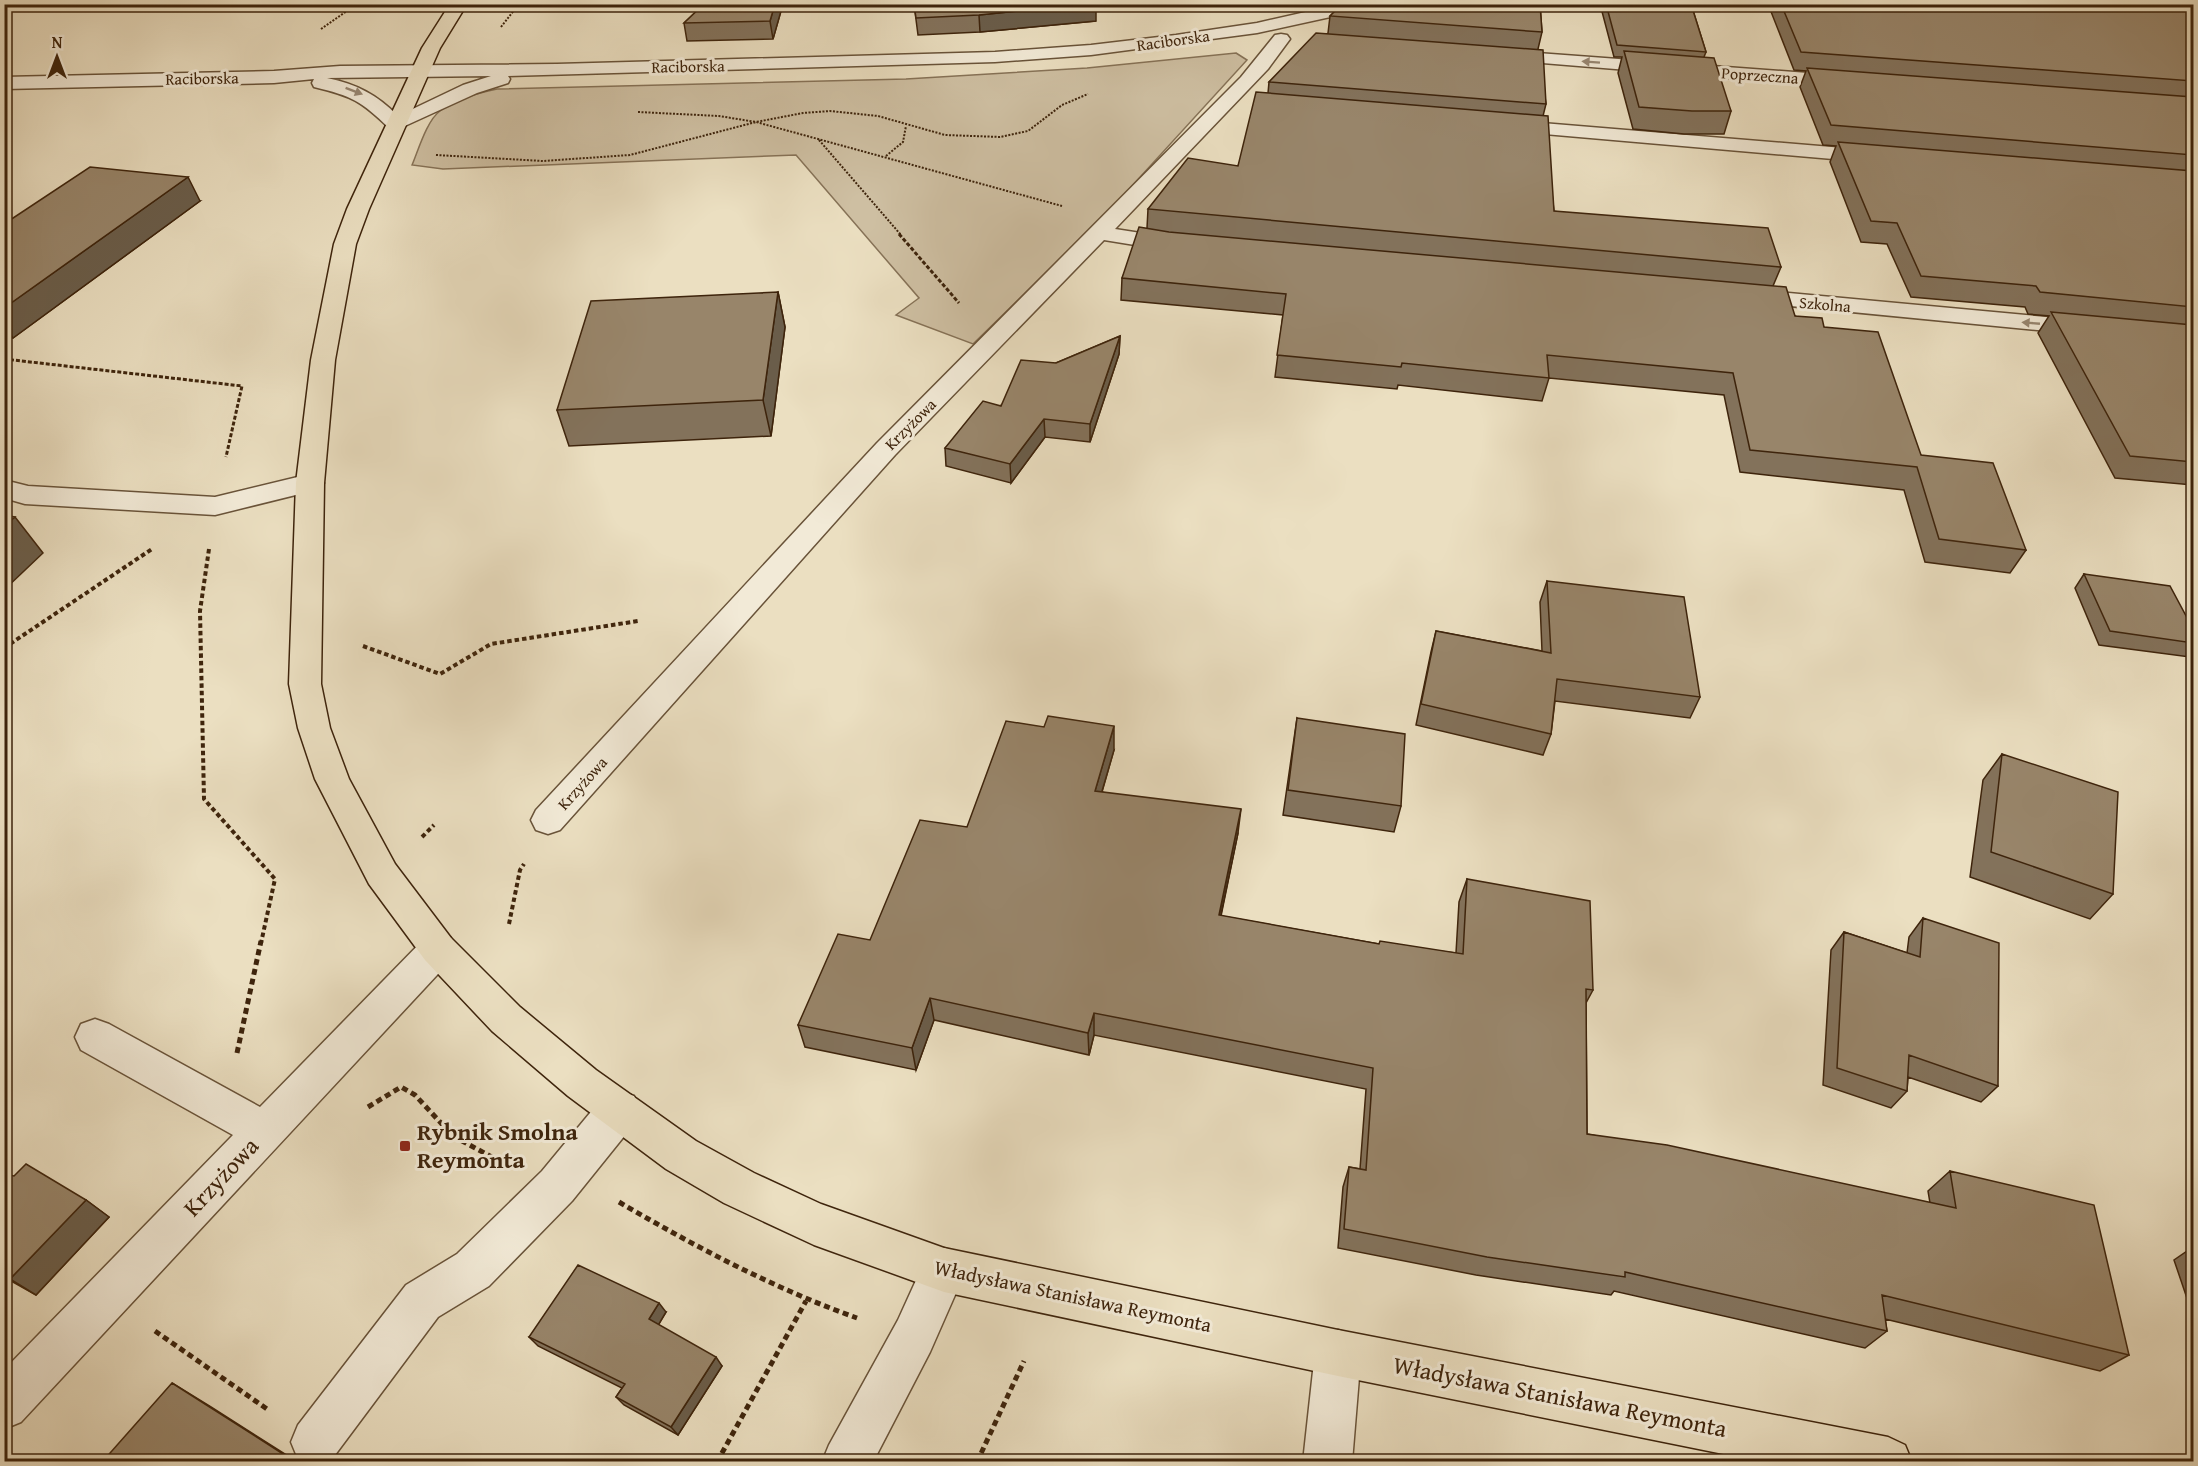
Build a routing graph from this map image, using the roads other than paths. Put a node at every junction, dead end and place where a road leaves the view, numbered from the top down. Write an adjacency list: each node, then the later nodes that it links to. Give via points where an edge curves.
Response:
1 (459, 4): 6 (main road, Władysława Stanisława Reymonta, via 438,34)
2 (1367, 4): 3 (street, Raciborska)
3 (1257, 28): 5 (street, Raciborska, via 1133,46 995,57); 10 (street, Krzyżowa, via 1291,39)
4 (1485, 54): 9 (street, Poprzeczna, one-way to 4)
5 (532, 70): 6 (street, Raciborska); 12 (street, via 470,89)
6 (420, 71): 7 (street, Raciborska); 12 (main road, Władysława Stanisława Reymonta)
7 (274, 77): 8 (street, Raciborska); 12 (street, one-way to 12, via 354,90)
8 (4, 83)
9 (1866, 83)
10 (1223, 103): 11 (street); 15 (street, Krzyżowa)
11 (1253, 105)
12 (396, 124): 19 (main road, Władysława Stanisława Reymonta, via 345,244 324,360)
13 (1488, 125): 14 (street)
14 (1896, 159)
15 (1106, 225): 16 (street, via 1133,240); 21 (street, Krzyżowa, via 886,448)
16 (1203, 247)
17 (1726, 294): 18 (street, Szkolna, one-way to 17)
18 (2112, 331)
19 (310, 483): 20 (street, via 215,506 25,495); 22 (main road, Władysława Stanisława Reymonta, via 305,684 314,728 332,779 382,874)
20 (4, 488)
21 (548, 820)
22 (438, 949): 24 (main road, Władysława Stanisława Reymonta, via 506,1019); 25 (street, Krzyżowa)
23 (95, 1037): 25 (street)
24 (619, 1110): 26 (main road, Władysława Stanisława Reymonta, via 681,1155 739,1188 814,1223); 29 (street, via 556,1186 473,1270 422,1301)
25 (264, 1131): 28 (street, Krzyżowa)
26 (944, 1270): 27 (main road, Władysława Stanisława Reymonta); 30 (street, via 915,1336)
27 (1338, 1353): 31 (street); 32 (main road, Władysława Stanisława Reymonta)
28 (4, 1405)
29 (315, 1442)
30 (846, 1461)
31 (1327, 1461)
32 (1888, 1461)

